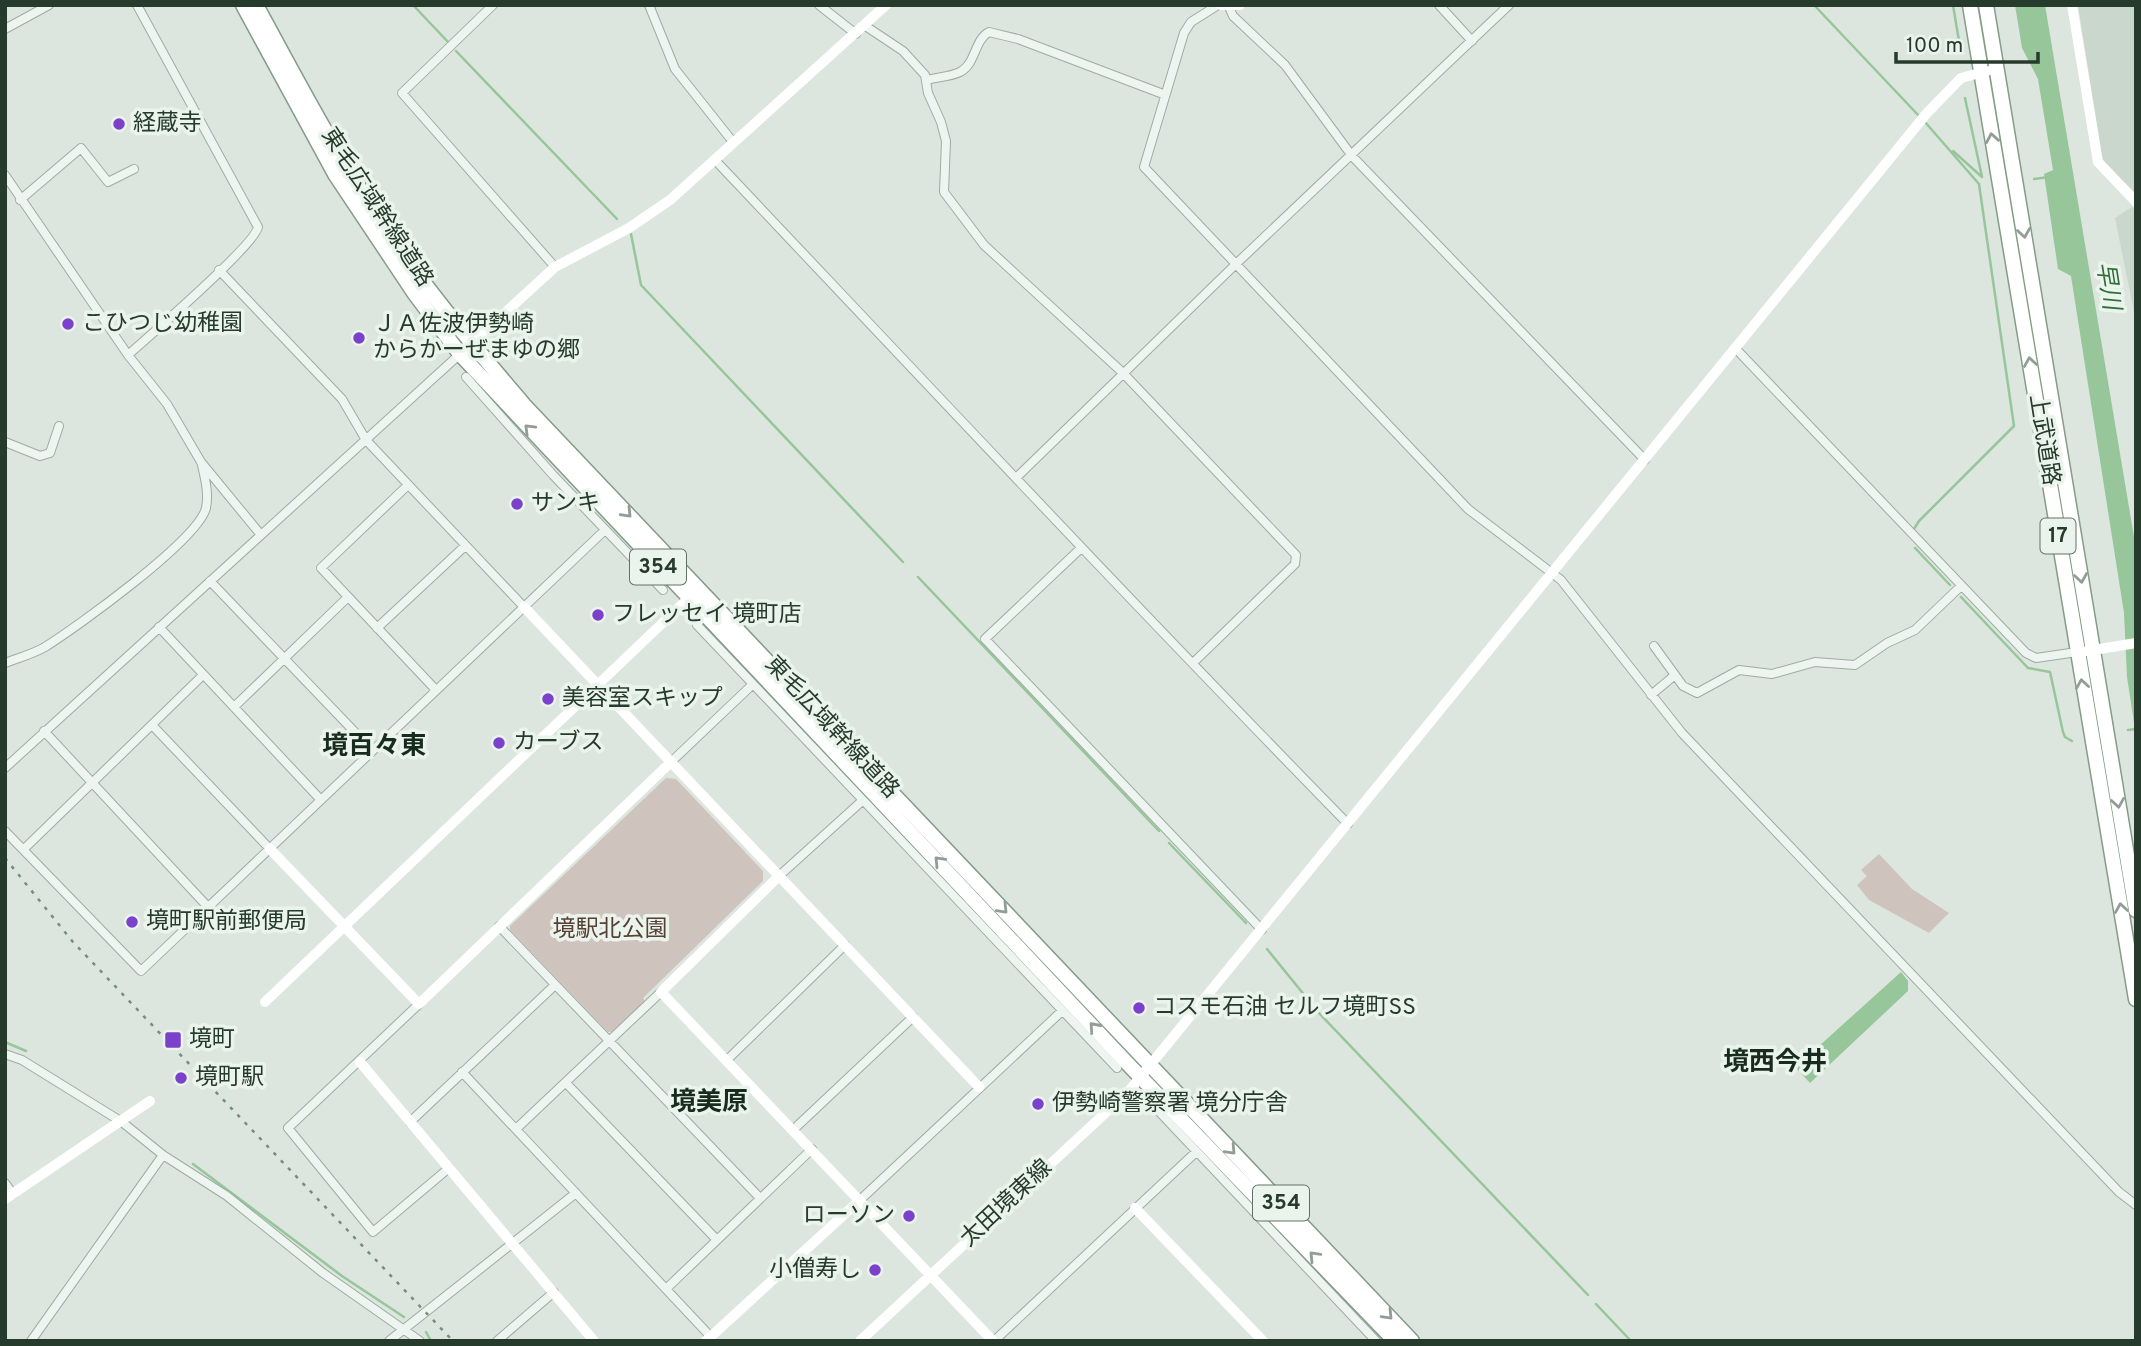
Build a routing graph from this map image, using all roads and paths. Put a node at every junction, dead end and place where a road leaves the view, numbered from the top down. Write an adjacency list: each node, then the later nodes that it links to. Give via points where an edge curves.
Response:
1 (49, 5): 15 (street)
2 (137, 5): 31 (street, via 258,227)
3 (243, 5): 34 (highway, 東毛広域幹線道路 / 354, via 335,174 407,284)
4 (256, 5): 32 (highway, 東毛広域幹線道路 / 354, via 347,169 425,286)
5 (493, 5): 30 (street, via 402,93)
6 (649, 5): 22 (street, via 675,69)
7 (819, 5): 16 (street)
8 (886, 5): 16 (street)
9 (1439, 5): 17 (street)
10 (1509, 5): 17 (street)
11 (1970, 5): 19 (highway, 上武道路 / 17)
12 (1986, 5): 18 (highway, 上武道路 / 17)
13 (2072, 5): 28 (street, via 2098,162)
14 (1227, 6): 21 (street, via 1187,26); 23 (street, via 1299,82)
15 (5, 29)
16 (860, 30): 20 (street, via 903,51); 22 (street)
17 (1472, 41): 23 (street)
18 (1997, 69): 19 (street, 太田境東線); 65 (highway, 上武道路 / 17, one-way to 65)
19 (1981, 72): 33 (street, 太田境東線, via 1961,78 1924,117); 66 (highway, 上武道路 / 17, one-way to 19)
20 (927, 80): 21 (street, via 962,71 989,32); 36 (street, via 944,131 943,187 949,202 1003,265)
21 (1163, 94): 29 (street, via 1144,167)
22 (733, 142): 24 (street)
23 (1352, 156): 29 (street); 42 (street)
24 (715, 160): 30 (street, via 629,228); 45 (street)
25 (134, 169): 27 (street, via 108,182 81,148)
26 (5, 175): 27 (street)
27 (20, 200): 35 (street)
28 (2136, 202)
29 (1237, 263): 36 (street); 53 (street, via 1468,509)
30 (555, 267): 32 (street)
31 (219, 271): 35 (street); 39 (street, via 342,399)
32 (472, 344): 34 (street); 57 (highway, 東毛広域幹線道路 / 354, one-way to 57)
33 (1737, 350): 42 (street, 太田境東線); 55 (street)
34 (460, 354): 39 (street); 41 (highway, 東毛広域幹線道路 / 354, one-way to 34)
35 (128, 355): 43 (street, via 167,404)
36 (1124, 373): 45 (street); 68 (street, via 1297,559)
37 (466, 377): 44 (street)
38 (59, 426): 40 (street, via 50,453 40,456)
39 (366, 440): 46 (street); 48 (street)
40 (5, 442)
41 (555, 455): 44 (street); 50 (highway, 東毛広域幹線道路 / 354)
42 (1644, 460): 53 (street, 太田境東線)
43 (201, 462): 48 (street); 69 (street, via 206,509 184,537 54,641)
44 (553, 475): 47 (street)
45 (1017, 477): 52 (street)
46 (408, 485): 49 (street); 58 (street, via 321,568)
47 (605, 530): 51 (street); 59 (street)
48 (261, 535): 54 (street)
49 (465, 546): 59 (street); 62 (street)
50 (639, 546): 51 (street); 57 (highway, 東毛広域幹線道路 / 354)
51 (622, 548): 56 (street)
52 (1080, 549): 68 (street); 96 (street, via 985,639)
53 (1554, 573): 75 (street); 87 (street, 太田境東線)
54 (210, 581): 61 (street); 67 (street)
55 (1961, 586): 66 (street, via 2032,657); 71 (street, via 1915,630 1855,665 1815,662 1772,674 1739,670 1697,693)
56 (663, 590)
57 (694, 593): 72 (street); 77 (highway, 東毛広域幹線道路 / 354); 111 (highway, 東毛広域幹線道路 / 354, one-way to 111)
58 (348, 597): 62 (street); 67 (street)
59 (524, 607): 72 (street); 74 (street)
60 (697, 625): 73 (street)
61 (159, 627): 70 (street); 79 (street)
62 (377, 628): 74 (street)
63 (2136, 643): 65 (street)
64 (1654, 646): 71 (street)
65 (2099, 649): 66 (street); 93 (highway, 上武道路 / 17, one-way to 93)
66 (2077, 652): 102 (highway, 上武道路 / 17, one-way to 66)
67 (285, 658): 76 (street); 81 (street)
68 (1194, 662): 87 (street)
69 (5, 663)
70 (203, 675): 76 (street); 78 (street)
71 (1675, 675): 75 (street)
72 (597, 684): 82 (street); 94 (street)
73 (752, 685): 80 (street); 82 (street)
74 (435, 689): 81 (street)
75 (1651, 695): 132 (street, via 1938,1004)
76 (234, 707): 85 (street)
77 (796, 711): 80 (street); 99 (highway, 東毛広域幹線道路 / 354, one-way to 77)
78 (152, 725): 84 (street); 90 (street)
79 (44, 731): 83 (street); 84 (street)
80 (797, 732): 86 (street)
81 (372, 750): 85 (street)
82 (671, 762): 91 (street); 95 (street)
83 (5, 768)
84 (90, 781): 89 (street); 92 (street)
85 (320, 799): 90 (street)
86 (862, 801): 91 (street); 98 (street)
87 (1348, 824): 96 (street, 太田境東線)
88 (5, 831): 89 (street)
89 (24, 849): 92 (street, via 142,971)
90 (270, 849): 92 (street); 94 (street)
91 (779, 876): 97 (street); 101 (street)
92 (208, 907)
93 (2136, 910)
94 (344, 926): 103 (street); 104 (street)
95 (499, 926): 100 (street); 104 (street)
96 (1262, 930): 111 (street, 太田境東線)
97 (845, 945): 106 (street); 109 (street)
98 (1003, 949): 99 (street); 105 (street)
99 (1031, 958): 114 (highway, 東毛広域幹線道路 / 354, one-way to 99)
100 (555, 985): 107 (street); 113 (street)
101 (661, 992): 107 (street); 109 (street)
102 (2136, 999)
103 (265, 1002)
104 (419, 1004): 110 (street)
105 (1062, 1011): 112 (street); 116 (street)
106 (913, 1017): 116 (street); 122 (street)
107 (608, 1040): 115 (street); 130 (street)
108 (5, 1054): 119 (street)
109 (727, 1060): 122 (street)
110 (359, 1062): 120 (street); 126 (street, via 288,1128 373,1233)
111 (1151, 1064): 114 (street, 太田境東線); 153 (highway, 東毛広域幹線道路 / 354, one-way to 153)
112 (1117, 1069)
113 (462, 1072): 120 (street); 121 (street)
114 (1141, 1076): 134 (highway, 東毛広域幹線道路 / 354); 138 (street, 太田境東線)
115 (566, 1083): 121 (street); 135 (street)
116 (979, 1087): 131 (street)
117 (150, 1101): 119 (street)
118 (1150, 1102): 124 (street)
119 (128, 1118): 125 (street); 129 (street)
120 (410, 1122): 126 (street)
121 (516, 1129): 128 (street)
122 (793, 1130): 123 (street)
123 (812, 1149): 130 (street); 131 (street)
124 (1196, 1152): 133 (street); 137 (street)
125 (163, 1155): 141 (street, via 227,1196 323,1273); 143 (street)
126 (449, 1168): 136 (street)
127 (5, 1184): 129 (street)
128 (576, 1194): 136 (street); 139 (street)
129 (9, 1196)
130 (760, 1198): 135 (street)
131 (859, 1200): 138 (street); 142 (street)
132 (2136, 1205)
133 (1135, 1208): 149 (street); 150 (street)
134 (1282, 1223): 137 (street); 152 (highway, 東毛広域幹線道路 / 354, one-way to 134)
135 (717, 1240): 139 (street)
136 (515, 1244): 140 (street); 141 (street)
137 (1290, 1250): 151 (street)
138 (931, 1275): 148 (street, 太田境東線); 149 (street)
139 (666, 1289): 142 (street)
140 (554, 1292): 146 (street); 147 (street)
141 (406, 1330): 144 (street); 145 (street)
142 (709, 1339)
143 (32, 1341)
144 (389, 1341)
145 (420, 1341)
146 (497, 1341)
147 (594, 1341)
148 (860, 1341)
149 (993, 1341)
150 (1263, 1341)
151 (1376, 1341)
152 (1395, 1341)
153 (1412, 1341)

